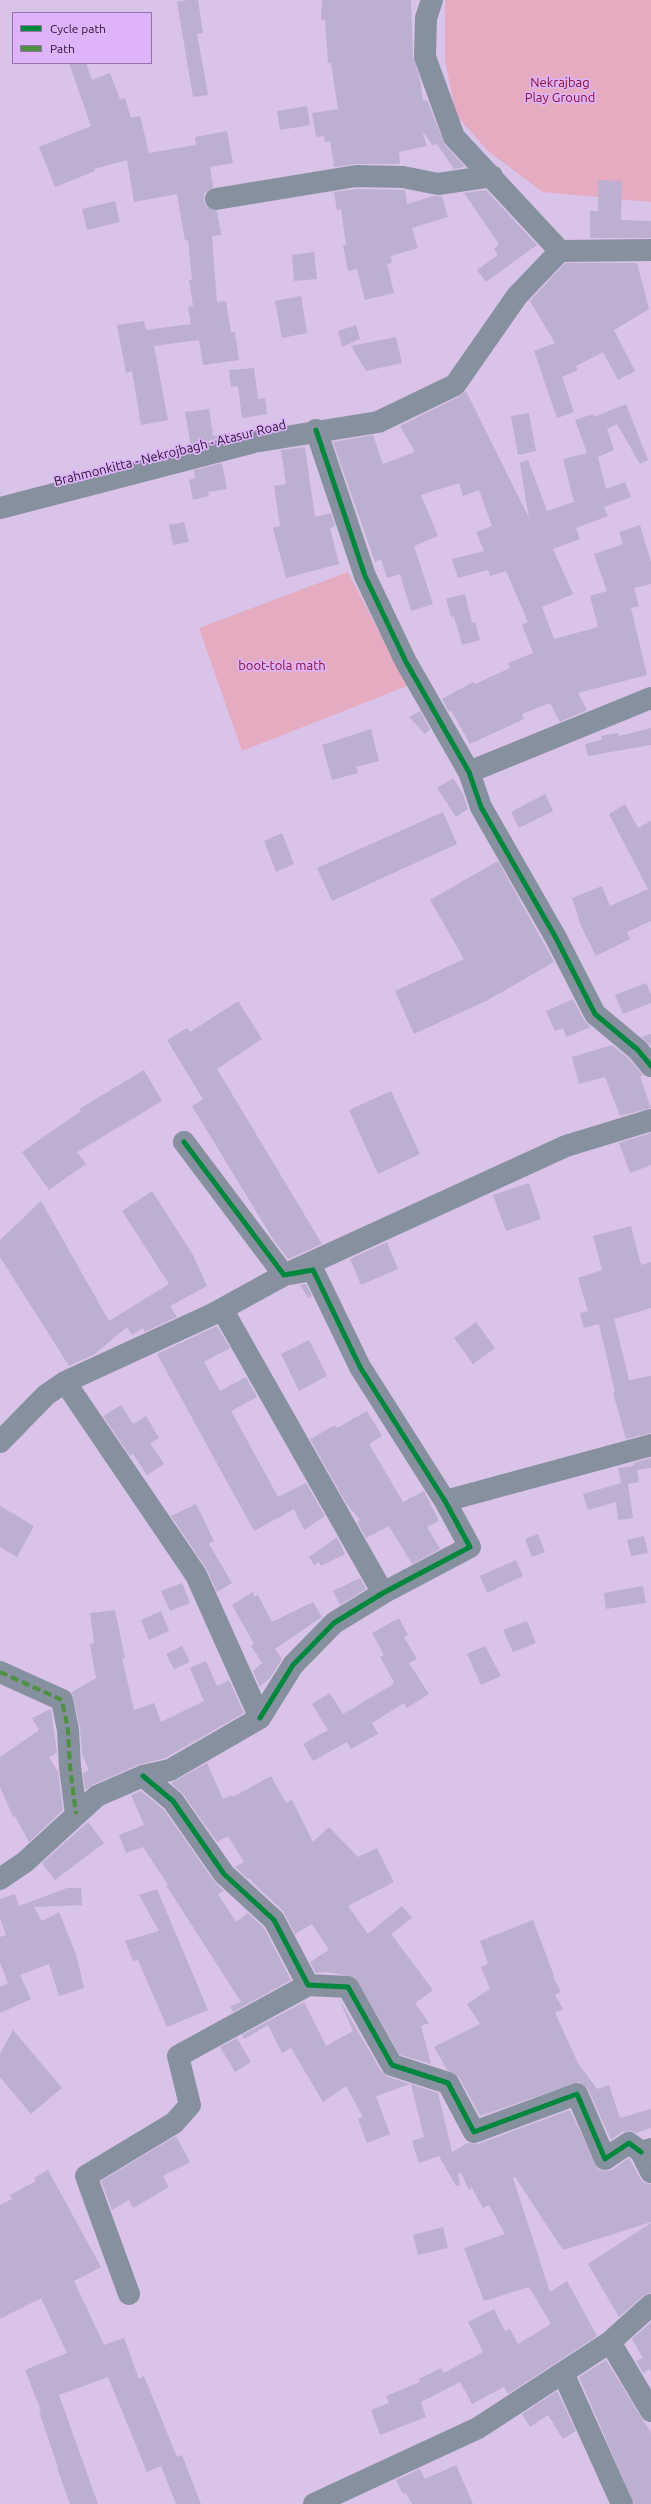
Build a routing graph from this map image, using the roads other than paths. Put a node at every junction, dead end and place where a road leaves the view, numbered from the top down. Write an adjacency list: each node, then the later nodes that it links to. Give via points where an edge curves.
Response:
1 (432, 0): 2 (street, via 426,18 425,57 438,96 454,137)
2 (492, 176): 3 (street, via 438,184 403,177 356,176); 5 (street)
3 (216, 199)
4 (651, 250): 5 (street)
5 (560, 251): 6 (street, Brahmonkitta - Nekrojbagh - Atasur Road, via 517,296 455,385 378,422)
6 (316, 430): 7 (street, Brahmonkitta - Nekrojbagh - Atasur Road, via 254,442); 9 (street, via 365,576 406,662)
7 (0, 508)
8 (651, 698): 9 (street)
9 (469, 772): 10 (street, via 481,807 556,938 595,1014 638,1050)
10 (651, 1066)
11 (651, 1120): 13 (street, via 566,1146)
12 (184, 1142): 13 (street)
13 (284, 1275): 14 (street); 18 (street, via 313,1270 360,1367)
14 (222, 1309): 15 (street); 19 (street)
15 (65, 1382): 16 (street, via 46,1395); 21 (street, via 196,1575)
16 (0, 1442)
17 (651, 1446): 18 (street)
18 (445, 1501): 19 (street, via 470,1547)
19 (383, 1593): 21 (street, via 329,1628 293,1665)
20 (0, 1672): 23 (street, via 62,1700 68,1730)
21 (260, 1718): 22 (street, via 170,1770)
22 (143, 1776): 23 (street, via 97,1796); 25 (street, via 173,1801 224,1874 274,1920)
23 (76, 1814): 24 (street, via 25,1862)
24 (0, 1879)
25 (308, 1986): 26 (street, via 348,1987 392,2065 448,2083 474,2132 576,2094 605,2159 629,2143); 28 (street, via 178,2056 190,2105 174,2123 86,2176)
26 (646, 2150): 27 (street)
27 (651, 2172)
28 (129, 2294)
29 (651, 2305): 30 (street)
30 (610, 2342): 32 (street); 33 (street, via 478,2428)
31 (567, 2382): 34 (street)
32 (651, 2411)
33 (314, 2504)
34 (622, 2504)

